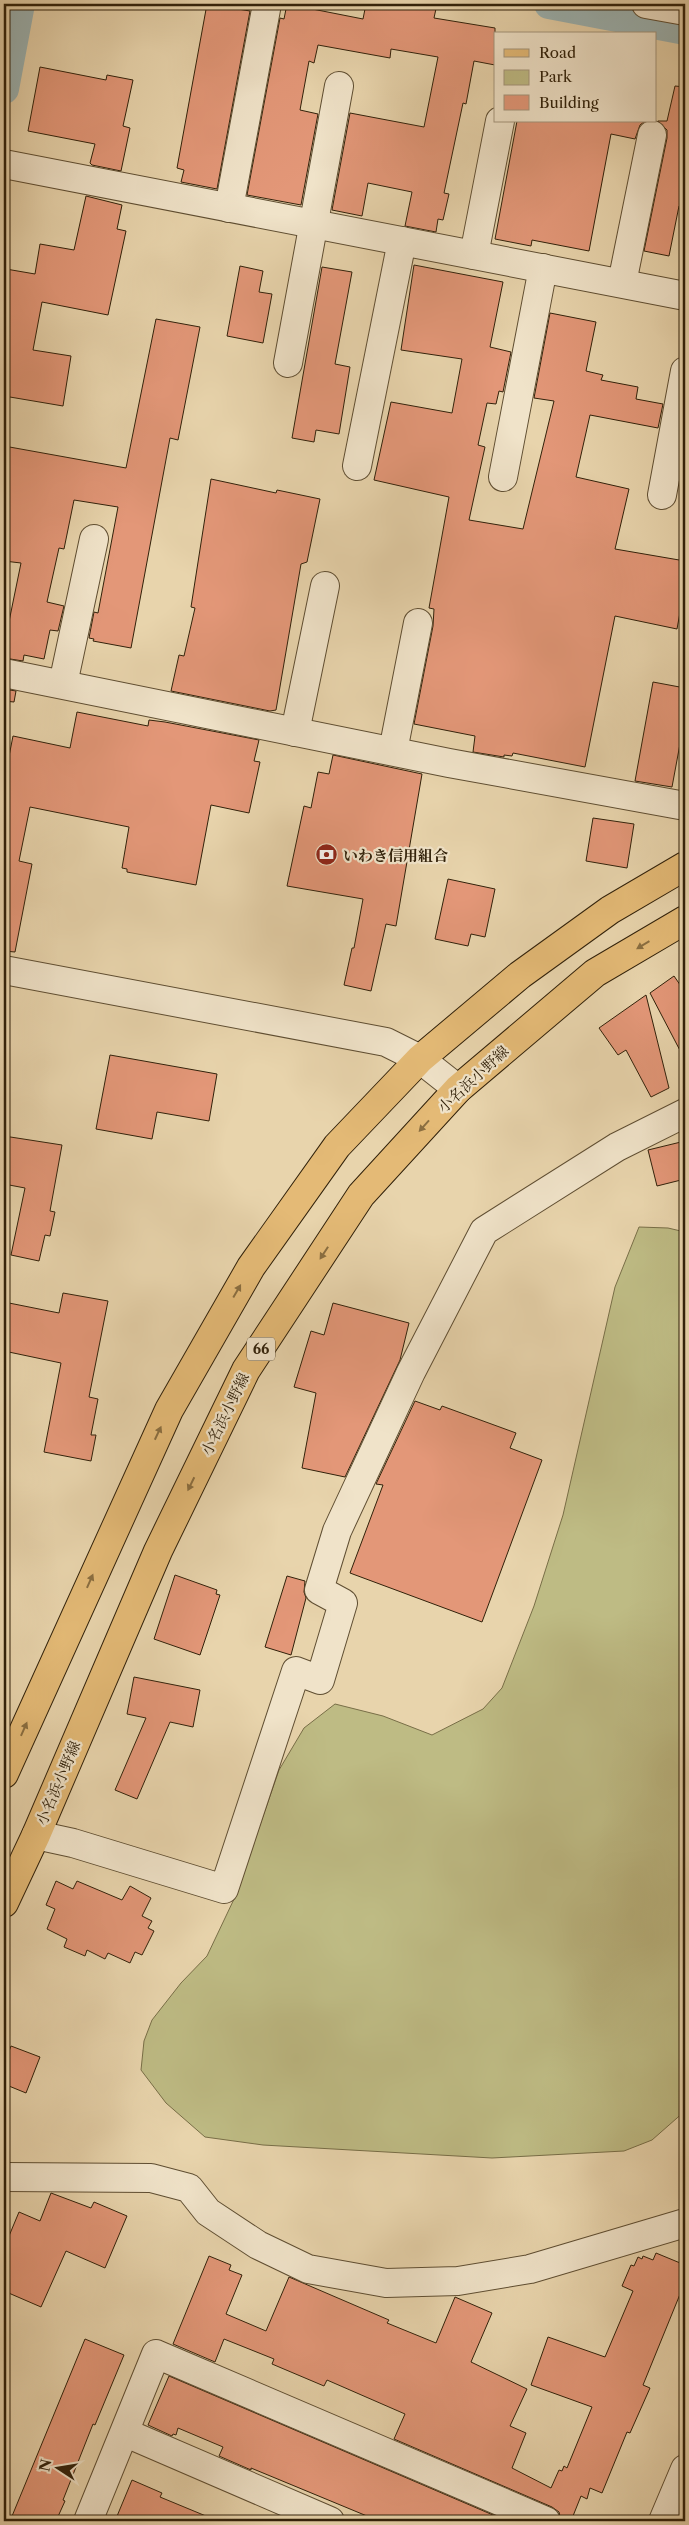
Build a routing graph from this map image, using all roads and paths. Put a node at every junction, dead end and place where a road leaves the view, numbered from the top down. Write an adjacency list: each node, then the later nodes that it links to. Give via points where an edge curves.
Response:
1 (267, 4): 8 (street)
2 (646, 4): 3 (street)
3 (685, 11)
4 (339, 86): 9 (street)
5 (500, 122): 11 (street)
6 (652, 135): 13 (street)
7 (4, 164): 8 (street)
8 (229, 208): 9 (street)
9 (313, 224): 10 (street); 15 (street)
10 (402, 241): 11 (street); 17 (street)
11 (474, 255): 12 (street)
12 (543, 268): 13 (street); 18 (street)
13 (622, 283): 14 (street)
14 (685, 296)
15 (288, 363)
16 (685, 371): 19 (street)
17 (357, 466)
18 (503, 477)
19 (662, 495)
20 (94, 539): 24 (street)
21 (325, 586): 25 (street)
22 (418, 623): 26 (street)
23 (4, 673): 24 (street)
24 (63, 684): 25 (street)
25 (295, 732): 26 (street)
26 (393, 751): 27 (street)
27 (685, 806)
28 (685, 866): 31 (main road, via 610,910 520,975)
29 (685, 920): 32 (main road, 小名浜小野線 / 66, one-way to 32, via 595,973)
30 (4, 970): 31 (street, via 386,1042)
31 (420, 1059): 32 (street); 34 (main road, one-way to 31, via 169,1410 250,1267 338,1146)
32 (458, 1089): 35 (main road, 小名浜小野線 / 66, one-way to 35, via 362,1195 246,1370 158,1550)
33 (685, 1113): 35 (street, via 617,1147 484,1231 411,1372 337,1531 319,1590 342,1603 320,1680 296,1671 224,1889 73,1843)
34 (4, 1774)
35 (36, 1835): 36 (main road, 小名浜小野線 / 66)
36 (4, 1903)
37 (4, 2177): 38 (street, via 151,2178 188,2188 208,2212 258,2245 308,2269 386,2283 458,2281 530,2269)
38 (685, 2224)
39 (126, 2433): 41 (street); 42 (street); 43 (street, via 156,2354)
40 (685, 2469): 44 (street)
41 (88, 2521)
42 (330, 2521)
43 (546, 2521)
44 (663, 2521)

